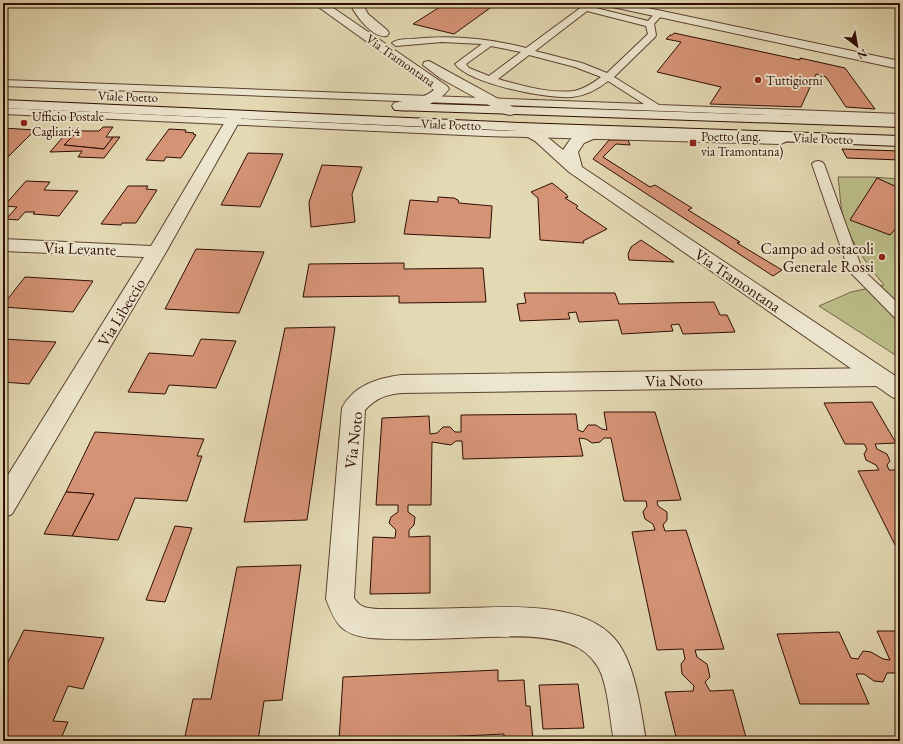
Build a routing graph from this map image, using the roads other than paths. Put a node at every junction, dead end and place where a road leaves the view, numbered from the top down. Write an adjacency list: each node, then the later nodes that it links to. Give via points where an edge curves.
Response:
1 (339, 3): 5 (street)
2 (356, 3): 10 (street, Via Tramontana, via 368,21)
3 (608, 3): 8 (street)
4 (881, 3): 7 (lane)
5 (320, 4): 18 (street, Via Tramontana, via 442,89)
6 (588, 6): 9 (lane); 12 (lane)
7 (900, 6)
8 (659, 14): 9 (lane); 13 (street)
9 (650, 24): 14 (lane, via 652,35)
10 (396, 43): 11 (lane, via 434,38); 19 (street, Via Tramontana, via 445,76)
11 (489, 43): 12 (lane); 15 (lane, via 460,64 467,71)
12 (528, 52): 14 (lane, via 572,62); 15 (lane)
13 (900, 65)
14 (608, 77): 15 (lane, via 597,86 572,94 554,93); 22 (lane)
15 (490, 80)
16 (3, 83): 18 (lane)
17 (3, 91): 21 (street, Viale Poetto)
18 (431, 99): 19 (lane); 21 (street, Via Tramontana)
19 (492, 101): 22 (lane); 24 (street, Via Tramontana)
20 (3, 104): 27 (street, Viale Poetto)
21 (399, 106): 24 (street, Viale Poetto)
22 (656, 107): 25 (lane); 26 (lane)
23 (3, 111): 27 (lane, Viale Poetto)
24 (510, 111): 25 (street, Viale Poetto)
25 (670, 116): 28 (street, Viale Poetto)
26 (900, 117)
27 (234, 118): 29 (street, Viale Poetto); 36 (street, Via Libeccio)
28 (900, 123)
29 (526, 131): 30 (street, Viale Poetto); 34 (street, Via Tramontana, via 540,138)
30 (595, 133): 31 (street, Viale Poetto); 32 (lane, Viale Poetto); 34 (street, via 578,140 570,152)
31 (900, 141)
32 (900, 145)
33 (818, 164): 37 (lane, via 856,271)
34 (575, 169): 38 (street, Via Tramontana)
35 (3, 245): 36 (street, Via Levante)
36 (157, 252): 40 (street, Via Libeccio)
37 (900, 314)
38 (879, 377): 39 (street, Via Tramontana); 41 (street, Via Noto, via 402,384 375,389 361,398 354,408 340,599 345,613 357,622 378,624 529,621 564,627 587,636 604,648 617,673)
39 (900, 391)
40 (3, 506)
41 (630, 741)

